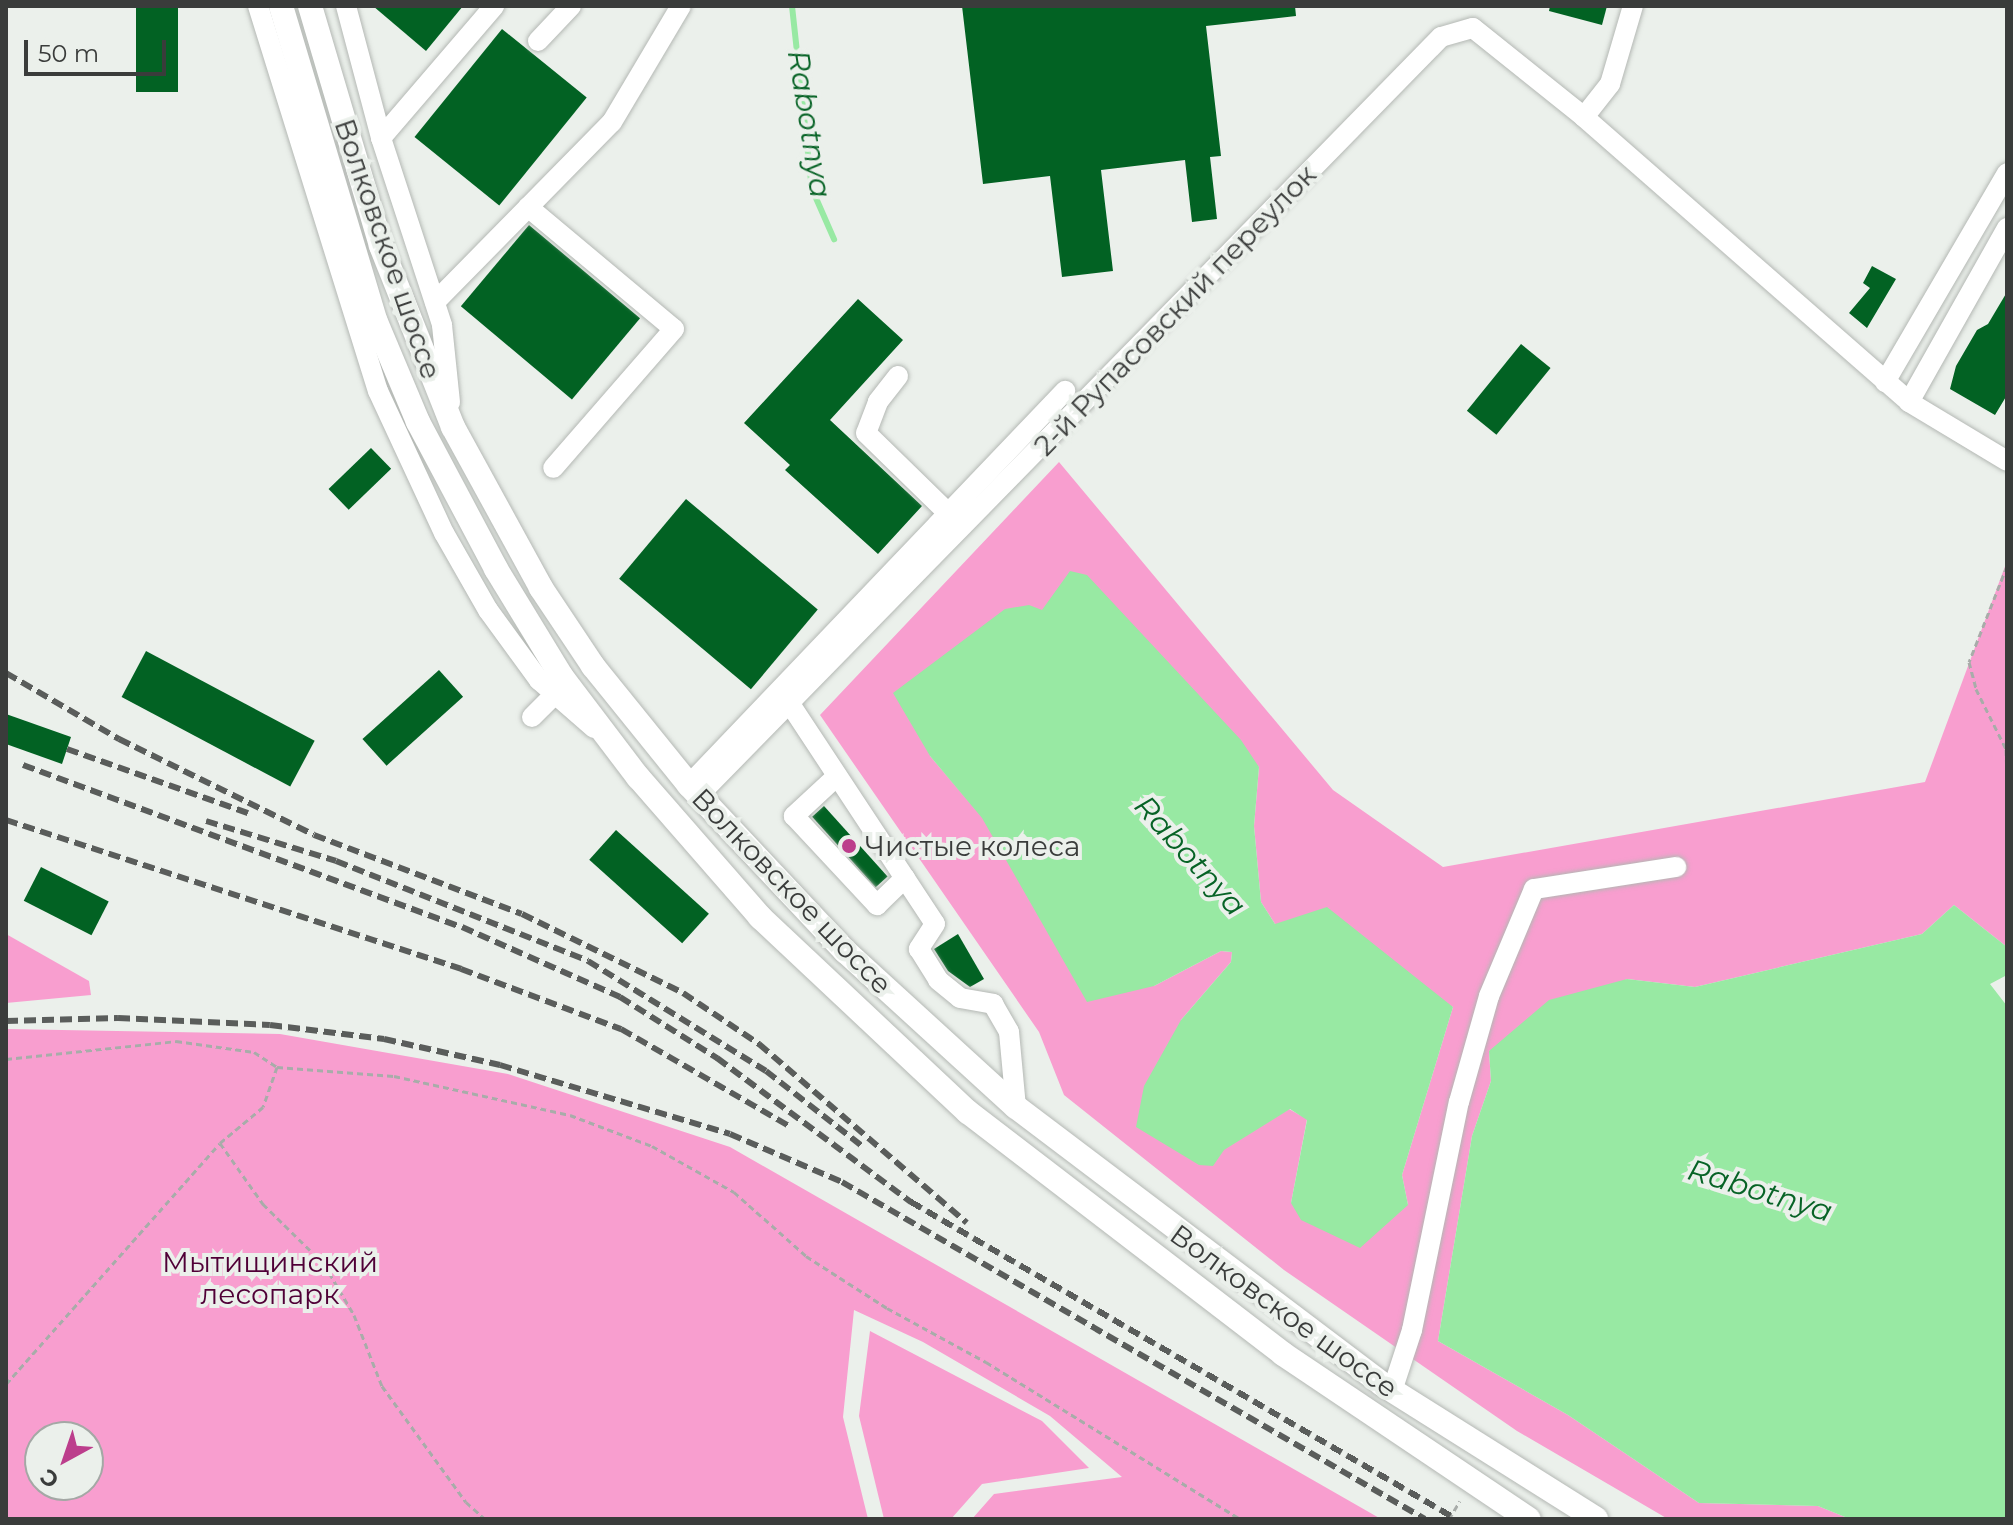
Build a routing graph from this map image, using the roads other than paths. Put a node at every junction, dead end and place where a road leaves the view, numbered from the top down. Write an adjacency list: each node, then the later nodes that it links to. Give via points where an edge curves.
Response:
1 (258, 6): 24 (street, via 378,391 444,533 488,610)
2 (281, 6): 24 (main road, Волковское шоссе, via 343,221 400,380)
3 (310, 6): 20 (main road, Волковское шоссе, via 381,246)
4 (346, 6): 11 (street)
5 (494, 6): 11 (street)
6 (571, 6): 9 (street)
7 (681, 6): 13 (street, via 612,122)
8 (1633, 6): 10 (street, via 1610,84)
9 (538, 41)
10 (1584, 117): 17 (street); 25 (street, 2-й Рупасовский переулок, via 1473,28 1441,37)
11 (381, 138): 15 (street)
12 (2007, 173): 17 (street)
13 (528, 207): 15 (street); 22 (street, via 674,329)
14 (2007, 228): 19 (street)
15 (435, 302): 20 (street)
16 (898, 376): 23 (street, via 878,402 866,433)
17 (1885, 382): 19 (street)
18 (1065, 391): 23 (street)
19 (1909, 402): 21 (street)
20 (453, 427): 28 (main road, Волковское шоссе, via 541,588 593,666)
21 (2007, 462)
22 (553, 468)
23 (949, 514): 28 (street)
24 (560, 689): 26 (street); 33 (main road, Волковское шоссе, via 760,917 968,1112 1283,1354)
25 (790, 704): 27 (street); 28 (street, 2-й Рупасовский переулок)
26 (532, 717)
27 (837, 776): 30 (street); 30 (street, via 794,816 877,905)
28 (694, 790): 31 (main road, Волковское шоссе, via 856,962)
29 (1676, 867): 32 (street, via 1534,889 1489,996 1412,1330)
30 (905, 878): 31 (street, via 935,924 919,949 938,980 960,998 993,1004 1009,1032)
31 (1016, 1107): 32 (main road, Волковское шоссе)
32 (1392, 1391): 34 (main road, Волковское шоссе)
33 (1529, 1519)
34 (1596, 1519)

